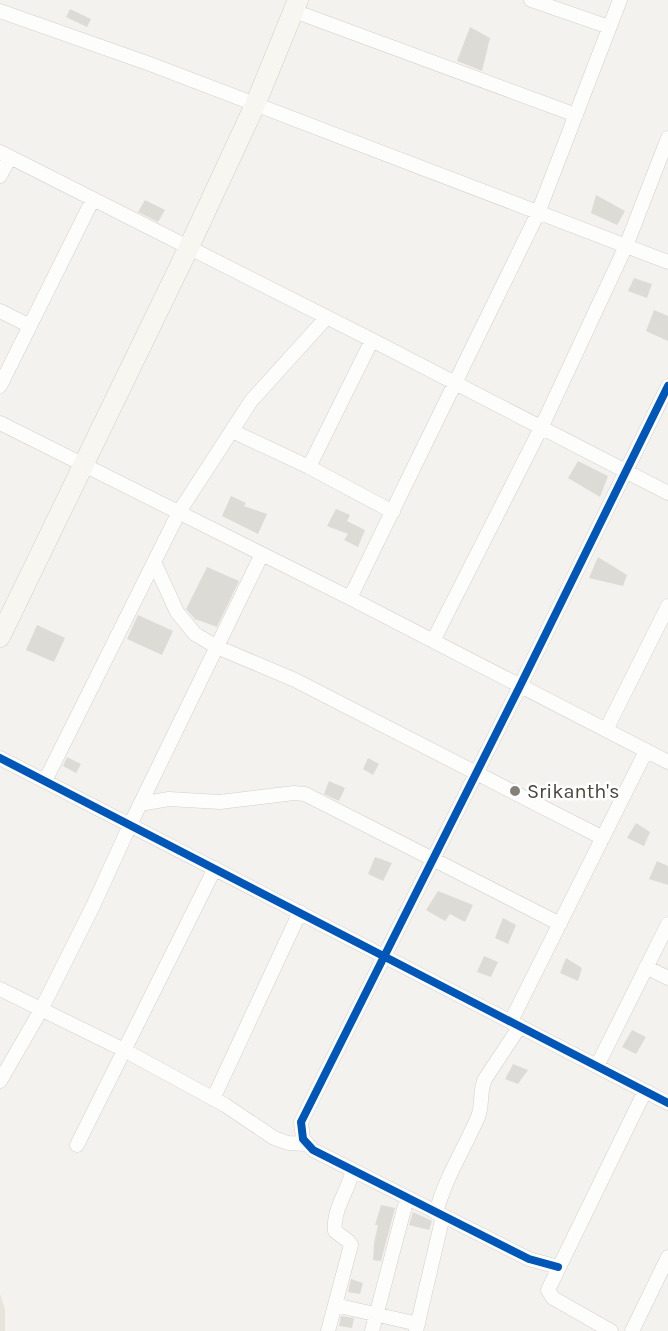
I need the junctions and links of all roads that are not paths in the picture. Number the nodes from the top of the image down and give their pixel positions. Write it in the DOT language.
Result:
graph roads {
  1 [pos="531,0"];
  2 [pos="620,0"];
  3 [pos="296,6"];
  4 [pos="0,11"];
  5 [pos="609,27"];
  6 [pos="255,105"];
  7 [pos="576,115"];
  8 [pos="668,138"];
  9 [pos="5,155"];
  10 [pos="0,176"];
  11 [pos="93,199"];
  12 [pos="538,213"];
  13 [pos="626,246"];
  14 [pos="189,247"];
  15 [pos="668,262"];
  16 [pos="0,311"];
  17 [pos="327,317"];
  18 [pos="30,326"];
  19 [pos="372,340"];
  20 [pos="456,383"];
  21 [pos="0,386"];
  22 [pos="668,386"];
  23 [pos="0,423"];
  24 [pos="541,428"];
  25 [pos="232,431"];
  26 [pos="83,464"];
  27 [pos="309,467"];
  28 [pos="626,472"];
  29 [pos="668,493"];
  30 [pos="179,512"];
  31 [pos="393,512"];
  32 [pos="262,554"];
  33 [pos="154,562"];
  34 [pos="350,598"];
  35 [pos="668,606"];
  36 [pos="0,637"];
  37 [pos="433,641"];
  38 [pos="217,647"];
  39 [pos="520,686"];
  40 [pos="606,730"];
  41 [pos="646,751"];
  42 [pos="0,758"];
  43 [pos="668,762"];
  44 [pos="476,773"];
  45 [pos="45,781"];
  46 [pos="140,804"];
  47 [pos="130,825"];
  48 [pos="603,838"];
  49 [pos="434,858"];
  50 [pos="215,868"];
  51 [pos="300,912"];
  52 [pos="560,924"];
  53 [pos="668,924"];
  54 [pos="384,955"];
  55 [pos="646,967"];
  56 [pos="668,978"];
  57 [pos="0,990"];
  58 [pos="41,1010"];
  59 [pos="515,1024"];
  60 [pos="124,1050"];
  61 [pos="597,1066"];
  62 [pos="0,1081"];
  63 [pos="645,1091"];
  64 [pos="213,1099"];
  65 [pos="668,1103"];
  66 [pos="306,1144"];
  67 [pos="76,1145"];
  68 [pos="353,1170"];
  69 [pos="407,1198"];
  70 [pos="440,1214"];
  71 [pos="668,1257"];
  72 [pos="558,1267"];
  73 [pos="335,1305"];
  74 [pos="376,1315"];
  75 [pos="417,1328"];
  76 [pos="328,1331"];
  77 [pos="372,1331"];
  78 [pos="610,1331"];
  79 [pos="632,1331"];
  1 -- 5 [label="street"];
  2 -- 5 [label="street"];
  3 -- 6 [label="main road"];
  3 -- 7 [label="street"];
  4 -- 6 [label="street"];
  5 -- 7 [label="street"];
  6 -- 12 [label="street"];
  6 -- 14 [label="main road"];
  7 -- 12 [label="street"];
  8 -- 13 [label="street"];
  9 -- 10 [label="street"];
  9 -- 11 [label="street"];
  11 -- 14 [label="street"];
  11 -- 18 [label="street"];
  12 -- 13 [label="street"];
  12 -- 20 [label="street"];
  13 -- 15 [label="street"];
  13 -- 24 [label="street"];
  14 -- 17 [label="street"];
  14 -- 26 [label="main road"];
  16 -- 18 [label="street"];
  17 -- 19 [label="street"];
  17 -- 25 [label="street"];
  18 -- 21 [label="street"];
  19 -- 20 [label="street"];
  19 -- 27 [label="street"];
  20 -- 24 [label="street"];
  20 -- 31 [label="street"];
  22 -- 28 [label="street"];
  23 -- 26 [label="street"];
  24 -- 28 [label="street"];
  24 -- 37 [label="street"];
  25 -- 27 [label="street"];
  25 -- 30 [label="street"];
  26 -- 30 [label="street"];
  26 -- 36 [label="main road"];
  27 -- 31 [label="street"];
  28 -- 29 [label="street"];
  28 -- 39 [label="street"];
  30 -- 32 [label="street"];
  30 -- 33 [label="street"];
  31 -- 34 [label="street"];
  32 -- 34 [label="street"];
  32 -- 38 [label="street"];
  33 -- 38 [label="street"];
  33 -- 45 [label="street"];
  34 -- 37 [label="street"];
  35 -- 40 [label="street"];
  37 -- 39 [label="street"];
  38 -- 44 [label="street"];
  38 -- 46 [label="street"];
  39 -- 40 [label="street"];
  39 -- 44 [label="street"];
  40 -- 41 [label="street"];
  41 -- 43 [label="street"];
  41 -- 48 [label="street"];
  42 -- 45 [label="street"];
  44 -- 48 [label="street"];
  44 -- 49 [label="street"];
  45 -- 47 [label="street"];
  46 -- 47 [label="street"];
  46 -- 49 [label="street"];
  47 -- 50 [label="street"];
  47 -- 58 [label="street"];
  48 -- 52 [label="street"];
  49 -- 52 [label="street"];
  49 -- 54 [label="street"];
  50 -- 51 [label="street"];
  50 -- 60 [label="street"];
  51 -- 54 [label="street"];
  51 -- 64 [label="street"];
  52 -- 59 [label="street"];
  53 -- 55 [label="street"];
  54 -- 59 [label="street"];
  54 -- 66 [label="street"];
  55 -- 56 [label="street"];
  55 -- 61 [label="street"];
  57 -- 58 [label="street"];
  58 -- 60 [label="street"];
  58 -- 62 [label="street"];
  59 -- 61 [label="street"];
  59 -- 70 [label="street"];
  60 -- 64 [label="street"];
  60 -- 67 [label="street"];
  61 -- 63 [label="street"];
  63 -- 65 [label="street"];
  63 -- 72 [label="street"];
  64 -- 66 [label="street"];
  66 -- 68 [label="street"];
  68 -- 69 [label="street"];
  68 -- 73 [label="street"];
  69 -- 70 [label="street"];
  69 -- 74 [label="street"];
  70 -- 72 [label="street"];
  70 -- 75 [label="street"];
  71 -- 79 [label="street"];
  72 -- 78 [label="street"];
  73 -- 74 [label="street"];
  73 -- 76 [label="street"];
  74 -- 75 [label="street"];
  74 -- 77 [label="street"];
}
